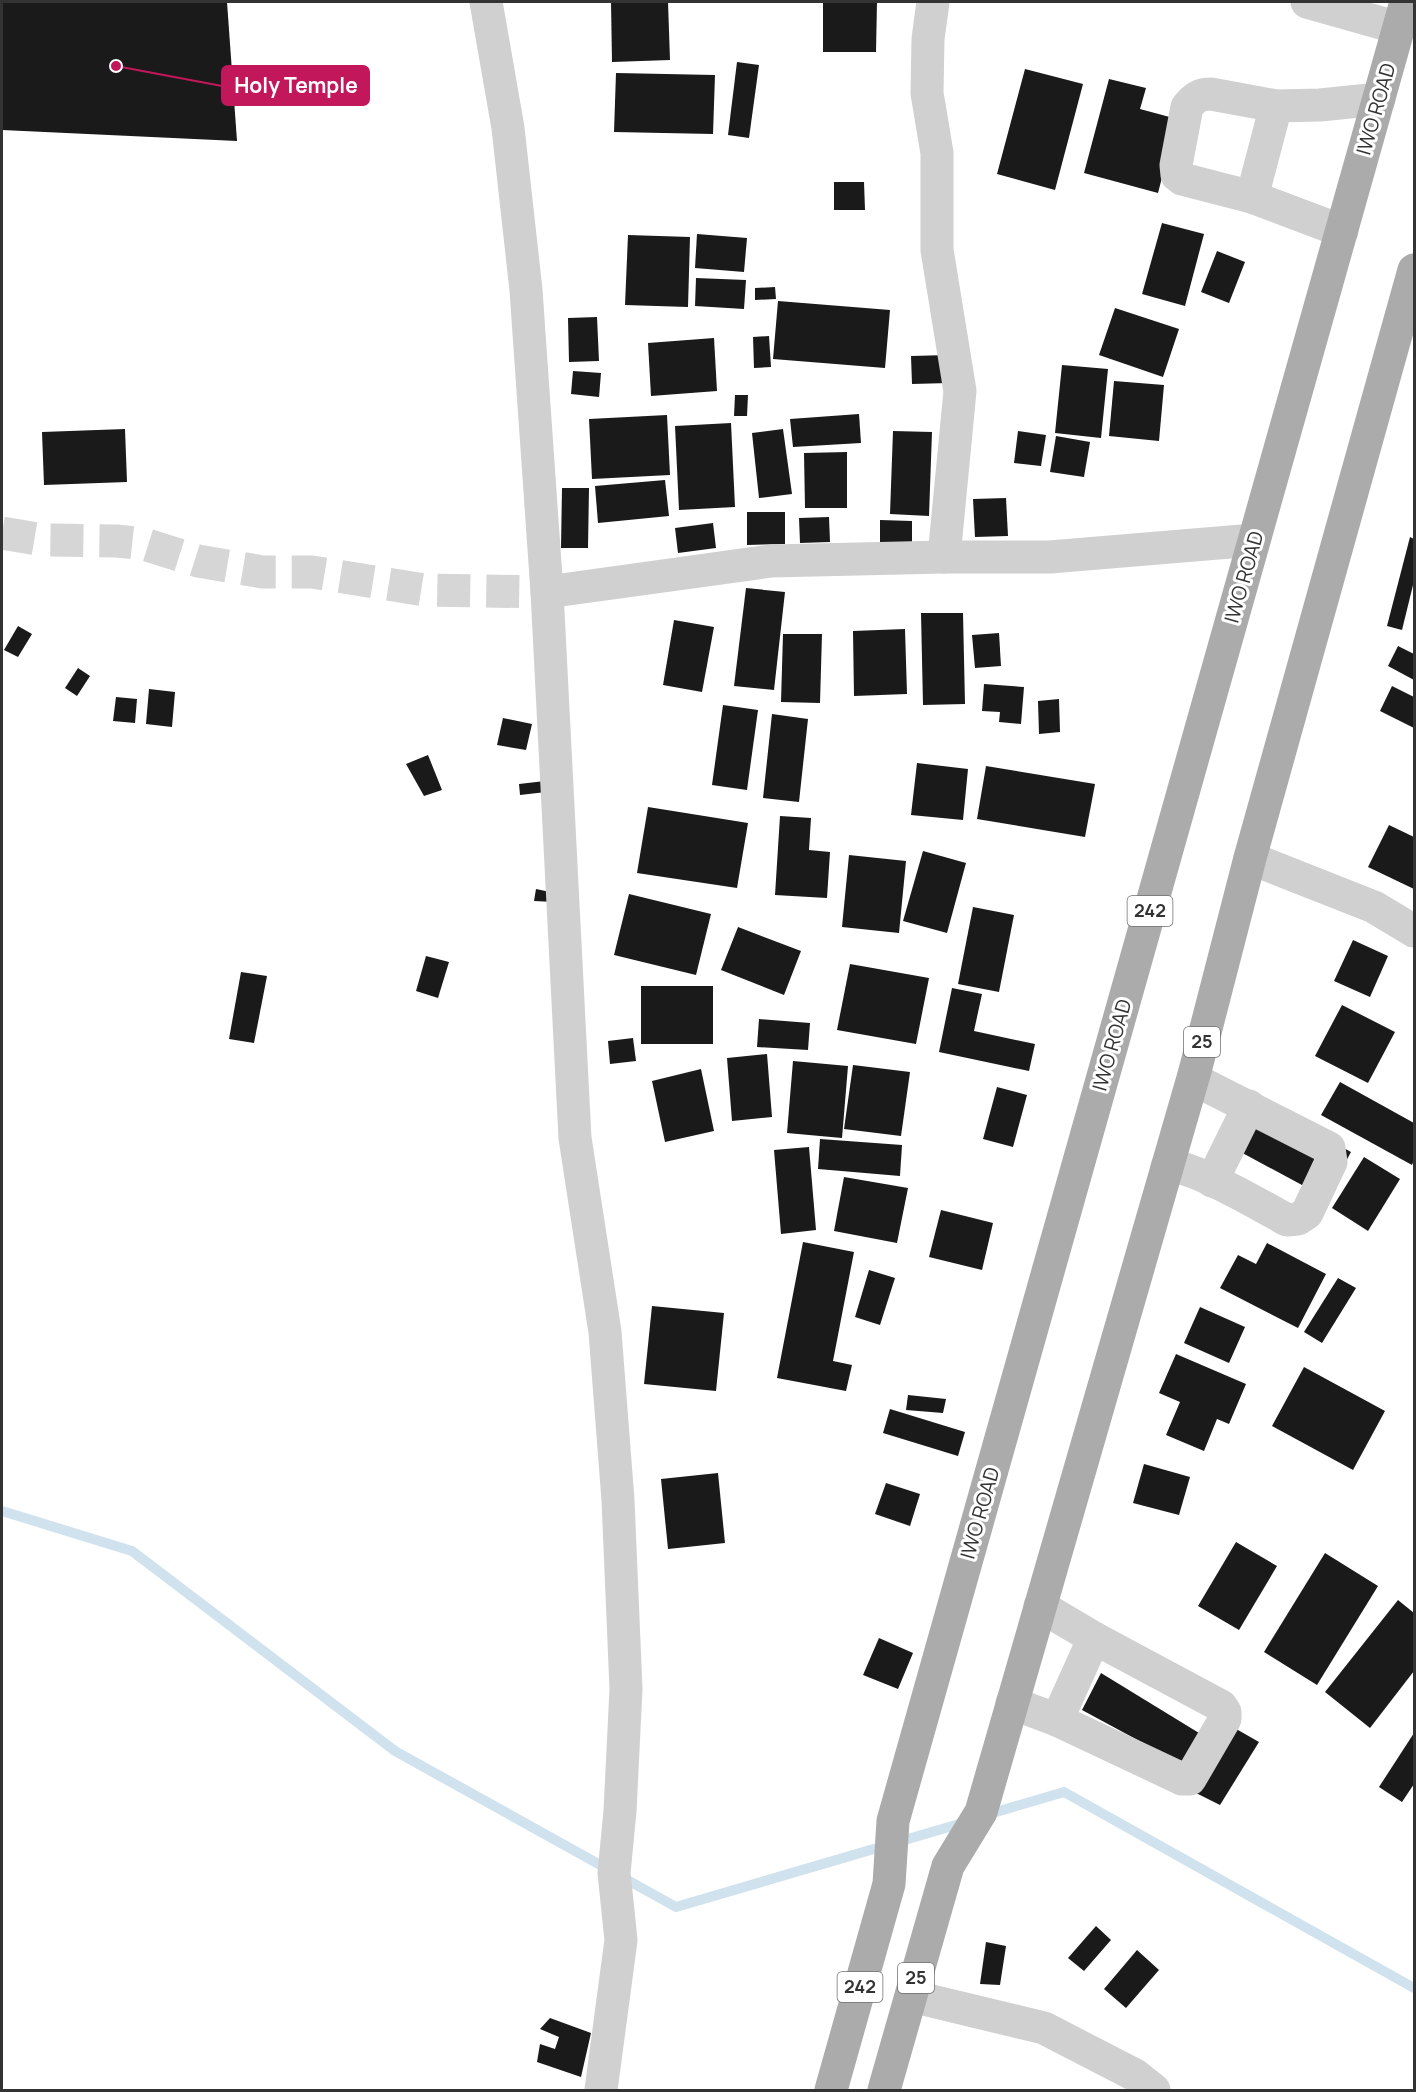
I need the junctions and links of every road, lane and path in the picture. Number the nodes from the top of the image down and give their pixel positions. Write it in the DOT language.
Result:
graph roads {
  1 [pos="486,2"];
  2 [pos="933,2"];
  3 [pos="1307,2"];
  4 [pos="1403,15"];
  5 [pos="1379,99"];
  6 [pos="1276,106"];
  7 [pos="1252,197"];
  8 [pos="1342,231"];
  9 [pos="1414,270"];
  10 [pos="1254,540"];
  11 [pos="944,557"];
  12 [pos="547,592"];
  13 [pos="1250,858"];
  14 [pos="1414,931"];
  15 [pos="1195,1071"];
  16 [pos="1249,1106"];
  17 [pos="1167,1167"];
  18 [pos="1212,1180"];
  19 [pos="1040,1606"];
  20 [pos="1094,1638"];
  21 [pos="1012,1703"];
  22 [pos="1057,1720"];
  23 [pos="911,1996"];
  24 [pos="601,2091"];
  25 [pos="831,2091"];
  26 [pos="884,2091"];
  27 [pos="1154,2091"];
  1 -- 12 [label="street"];
  2 -- 11 [label="street"];
  3 -- 4 [label="street"];
  4 -- 5 [label="main road, IWO ROAD / 242"];
  5 -- 6 [label="street"];
  5 -- 8 [label="main road, IWO ROAD / 242"];
  6 -- 7 [label="street"];
  6 -- 7 [label="street"];
  7 -- 8 [label="street"];
  8 -- 10 [label="main road, IWO ROAD / 242"];
  9 -- 13 [label="main road, 25"];
  10 -- 11 [label="street"];
  10 -- 25 [label="main road, IWO ROAD / 242"];
  11 -- 12 [label="street"];
  12 -- 24 [label="street"];
  13 -- 14 [label="street"];
  13 -- 15 [label="main road, 25"];
  15 -- 16 [label="street"];
  15 -- 17 [label="main road, 25"];
  16 -- 18 [label="street"];
  16 -- 18 [label="street"];
  17 -- 18 [label="street"];
  17 -- 19 [label="main road, 25"];
  19 -- 20 [label="street"];
  19 -- 21 [label="main road, 25"];
  20 -- 22 [label="street"];
  20 -- 22 [label="street"];
  21 -- 22 [label="street"];
  21 -- 23 [label="main road, 25"];
  23 -- 26 [label="main road, 25"];
  23 -- 27 [label="street"];
}
